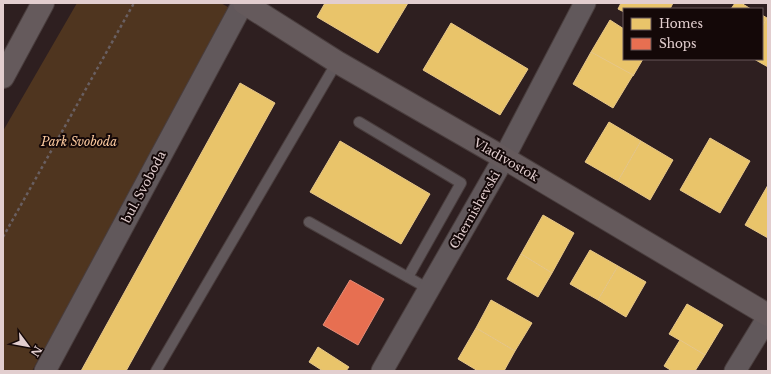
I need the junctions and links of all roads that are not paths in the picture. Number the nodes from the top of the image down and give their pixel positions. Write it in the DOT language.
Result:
graph roads {
  1 [pos="43,3"];
  2 [pos="244,3"];
  3 [pos="585,3"];
  4 [pos="337,62"];
  5 [pos="3,77"];
  6 [pos="359,122"];
  7 [pos="504,158"];
  8 [pos="309,222"];
  9 [pos="408,277"];
  10 [pos="429,289"];
  11 [pos="768,316"];
  12 [pos="45,371"];
  13 [pos="156,371"];
  14 [pos="382,371"];
  15 [pos="735,371"];
  1 -- 5 [label="street"];
  2 -- 4 [label="street, Vladivostok"];
  2 -- 12 [label="street, bul. Svoboda"];
  3 -- 7 [label="street, Chernishevski"];
  4 -- 7 [label="street, Vladivostok"];
  4 -- 13 [label="lane"];
  6 -- 9 [label="lane"];
  7 -- 10 [label="street, Chernishevski"];
  7 -- 11 [label="street, Vladivostok"];
  8 -- 9 [label="lane"];
  9 -- 10 [label="lane"];
  10 -- 14 [label="street, Chernishevski"];
  11 -- 15 [label="street"];
}
